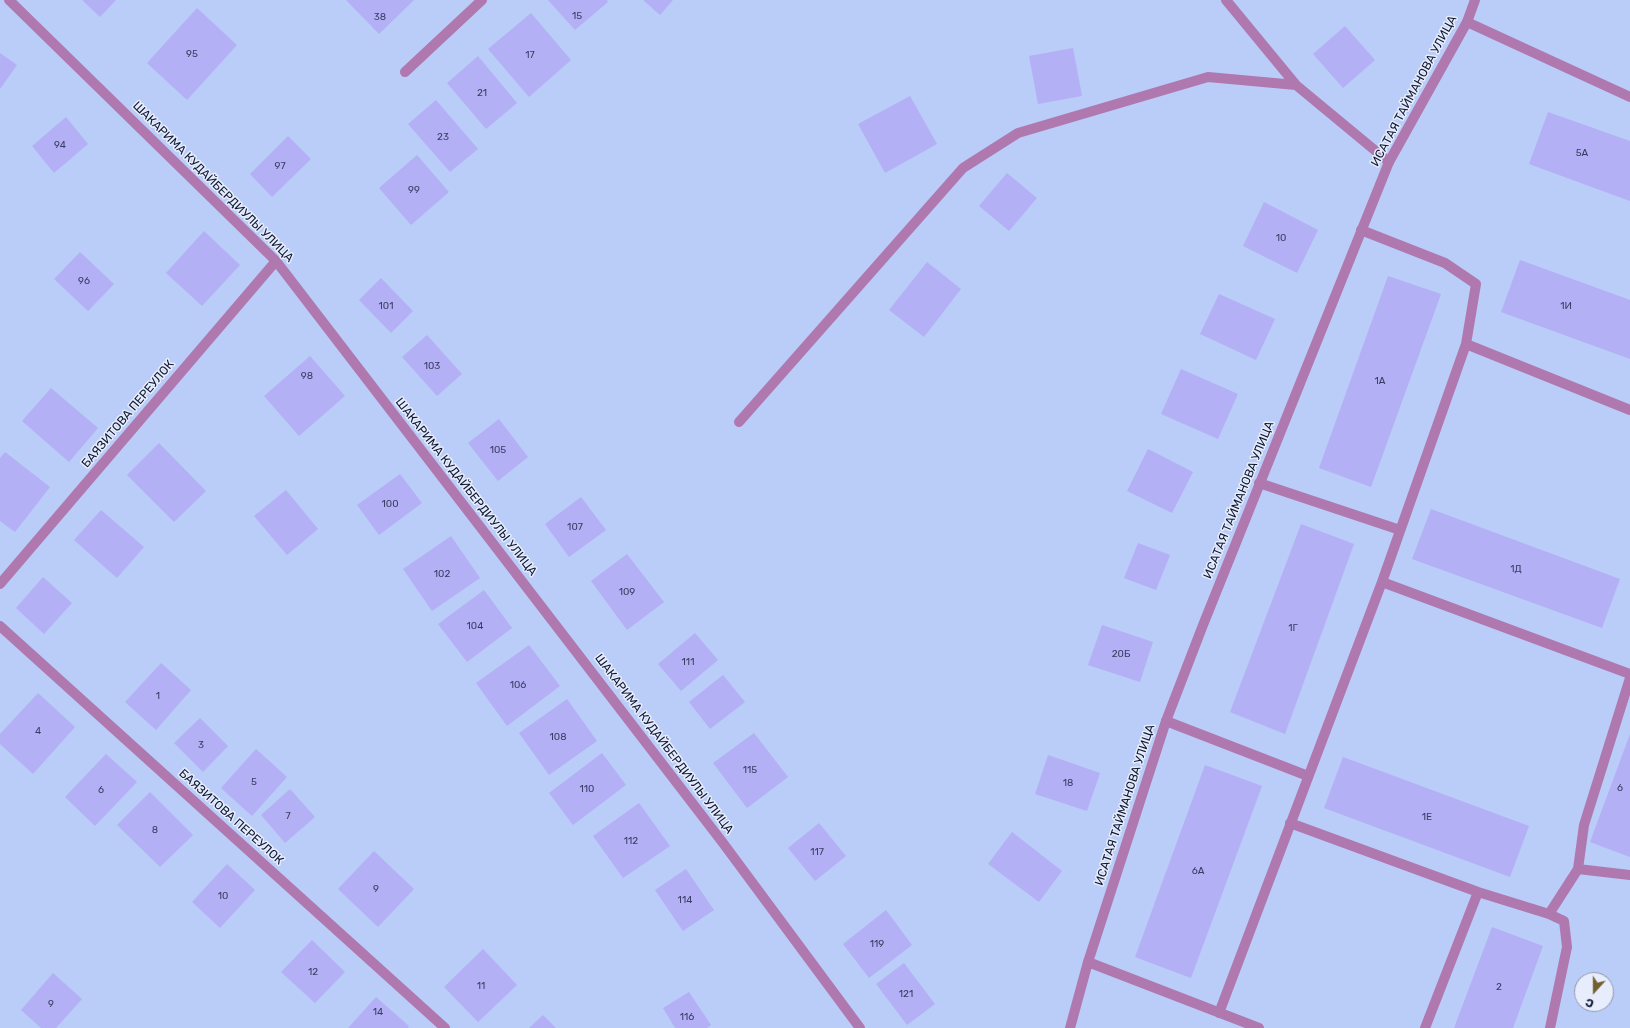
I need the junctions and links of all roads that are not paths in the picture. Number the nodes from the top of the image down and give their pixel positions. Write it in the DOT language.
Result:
graph roads {
  1 [pos="9,0"];
  2 [pos="482,0"];
  3 [pos="1226,0"];
  4 [pos="1474,0"];
  5 [pos="1467,22"];
  6 [pos="405,72"];
  7 [pos="1296,85"];
  8 [pos="1630,97"];
  9 [pos="1389,162"];
  10 [pos="1361,230"];
  11 [pos="276,261"];
  12 [pos="1466,344"];
  13 [pos="1630,410"];
  14 [pos="740,422"];
  15 [pos="1260,483"];
  16 [pos="1400,530"];
  17 [pos="1382,582"];
  18 [pos="0,584"];
  19 [pos="0,626"];
  20 [pos="1630,674"];
  21 [pos="1630,678"];
  22 [pos="1166,721"];
  23 [pos="1308,776"];
  24 [pos="1290,823"];
  25 [pos="1578,870"];
  26 [pos="1630,875"];
  27 [pos="1478,892"];
  28 [pos="1549,914"];
  29 [pos="1088,962"];
  30 [pos="1219,1012"];
  31 [pos="445,1028"];
  32 [pos="860,1028"];
  33 [pos="1070,1028"];
  34 [pos="1259,1028"];
  35 [pos="1425,1028"];
  36 [pos="1550,1028"];
  1 -- 11 [label="street, ШАКАРИМА КУДАЙБЕРДИУЛЫ УЛИЦА"];
  2 -- 6 [label="street"];
  3 -- 7 [label="street"];
  4 -- 5 [label="street, ИСАТАЯ ТАЙМАНОВА УЛИЦА"];
  5 -- 8 [label="street"];
  5 -- 9 [label="street, ИСАТАЯ ТАЙМАНОВА УЛИЦА"];
  7 -- 9 [label="street"];
  7 -- 14 [label="street"];
  9 -- 10 [label="street, ИСАТАЯ ТАЙМАНОВА УЛИЦА"];
  10 -- 12 [label="street"];
  10 -- 15 [label="street, ИСАТАЯ ТАЙМАНОВА УЛИЦА"];
  11 -- 18 [label="street, БАЯЗИТОВА ПЕРЕУЛОК"];
  11 -- 32 [label="street, ШАКАРИМА КУДАЙБЕРДИУЛЫ УЛИЦА"];
  12 -- 13 [label="street"];
  12 -- 16 [label="street"];
  15 -- 16 [label="street"];
  15 -- 22 [label="street, ИСАТАЯ ТАЙМАНОВА УЛИЦА"];
  16 -- 17 [label="street"];
  17 -- 20 [label="street"];
  17 -- 23 [label="street"];
  19 -- 31 [label="street, БАЯЗИТОВА ПЕРЕУЛОК"];
  21 -- 25 [label="street"];
  22 -- 23 [label="street"];
  22 -- 29 [label="street, ИСАТАЯ ТАЙМАНОВА УЛИЦА"];
  23 -- 24 [label="street"];
  24 -- 27 [label="street"];
  24 -- 30 [label="street"];
  25 -- 26 [label="street"];
  25 -- 28 [label="street"];
  27 -- 28 [label="street"];
  27 -- 35 [label="street"];
  28 -- 36 [label="street"];
  29 -- 30 [label="street"];
  29 -- 33 [label="street, ИСАТАЯ ТАЙМАНОВА УЛИЦА"];
  30 -- 34 [label="street"];
}
